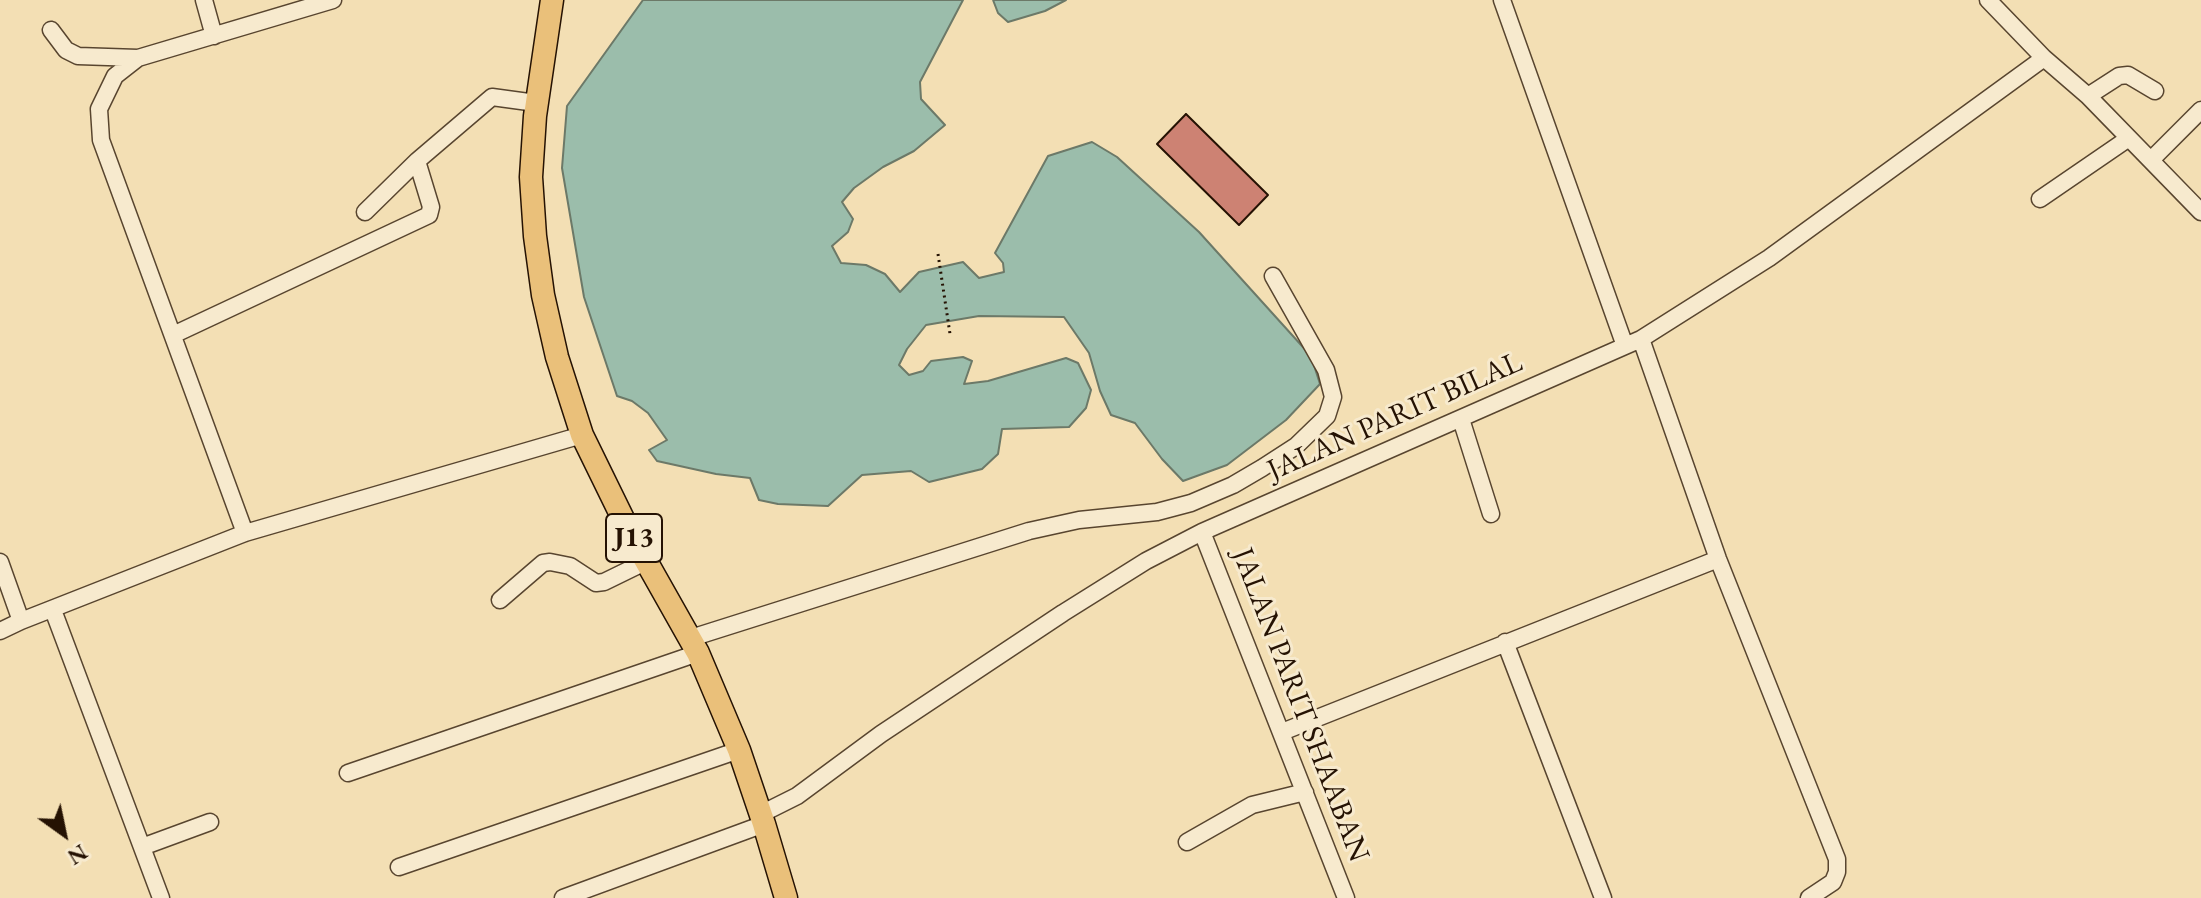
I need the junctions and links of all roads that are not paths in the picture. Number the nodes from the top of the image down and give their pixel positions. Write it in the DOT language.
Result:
graph roads {
  1 [pos="204,0"];
  2 [pos="333,0"];
  3 [pos="552,0"];
  4 [pos="1502,0"];
  5 [pos="1988,0"];
  6 [pos="297,5"];
  7 [pos="51,30"];
  8 [pos="214,36"];
  9 [pos="138,58"];
  10 [pos="2044,58"];
  11 [pos="2155,91"];
  12 [pos="2094,92"];
  13 [pos="536,103"];
  14 [pos="2201,110"];
  15 [pos="2129,138"];
  16 [pos="2157,154"];
  17 [pos="417,161"];
  18 [pos="2040,199"];
  19 [pos="365,212"];
  20 [pos="2201,212"];
  21 [pos="1273,276"];
  22 [pos="173,335"];
  23 [pos="1641,339"];
  24 [pos="1625,346"];
  25 [pos="1461,419"];
  26 [pos="582,435"];
  27 [pos="1491,514"];
  28 [pos="1202,532"];
  29 [pos="245,533"];
  30 [pos="1718,559"];
  31 [pos="647,561"];
  32 [pos="0,562"];
  33 [pos="500,600"];
  34 [pos="53,610"];
  35 [pos="21,621"];
  36 [pos="0,631"];
  37 [pos="1505,642"];
  38 [pos="694,645"];
  39 [pos="1282,732"];
  40 [pos="739,750"];
  41 [pos="348,773"];
  42 [pos="1297,794"];
  43 [pos="762,819"];
  44 [pos="210,822"];
  45 [pos="1187,842"];
  46 [pos="142,847"];
  47 [pos="399,867"];
  48 [pos="161,898"];
  49 [pos="563,898"];
  50 [pos="786,898"];
  51 [pos="1346,898"];
  52 [pos="1603,898"];
  53 [pos="1809,898"];
  1 -- 8 [label="street"];
  2 -- 6 [label="street"];
  3 -- 13 [label="main road, J13"];
  4 -- 24 [label="street"];
  5 -- 10 [label="street"];
  6 -- 8 [label="street"];
  7 -- 9 [label="street"];
  8 -- 9 [label="street"];
  9 -- 22 [label="street"];
  10 -- 12 [label="street"];
  10 -- 23 [label="street, JALAN PARIT BILAL"];
  11 -- 12 [label="street"];
  12 -- 15 [label="street"];
  13 -- 17 [label="street"];
  13 -- 26 [label="main road, J13"];
  14 -- 16 [label="street"];
  15 -- 16 [label="street"];
  15 -- 18 [label="street"];
  16 -- 20 [label="street"];
  17 -- 19 [label="street"];
  17 -- 22 [label="street"];
  21 -- 38 [label="street"];
  22 -- 29 [label="street"];
  23 -- 24 [label="street, JALAN PARIT BILAL"];
  23 -- 30 [label="street"];
  24 -- 25 [label="street, JALAN PARIT BILAL"];
  25 -- 27 [label="street"];
  25 -- 28 [label="street, JALAN PARIT BILAL"];
  26 -- 29 [label="street"];
  26 -- 31 [label="main road, J13"];
  28 -- 39 [label="street, JALAN PARIT SHAABAN"];
  28 -- 43 [label="street, JALAN PARIT BILAL"];
  29 -- 34 [label="street"];
  30 -- 37 [label="street"];
  30 -- 53 [label="street"];
  31 -- 33 [label="street"];
  31 -- 38 [label="main road, J13"];
  32 -- 35 [label="street"];
  34 -- 35 [label="street"];
  34 -- 46 [label="street"];
  35 -- 36 [label="street"];
  37 -- 39 [label="street"];
  37 -- 52 [label="street"];
  38 -- 40 [label="main road, J13"];
  38 -- 41 [label="street"];
  39 -- 42 [label="street, JALAN PARIT SHAABAN"];
  40 -- 43 [label="main road, J13"];
  40 -- 47 [label="street"];
  42 -- 45 [label="street"];
  42 -- 51 [label="street, JALAN PARIT SHAABAN"];
  43 -- 49 [label="street, JALAN PARIT BILAL"];
  43 -- 50 [label="main road, J13"];
  44 -- 46 [label="street"];
  46 -- 48 [label="street"];
}
